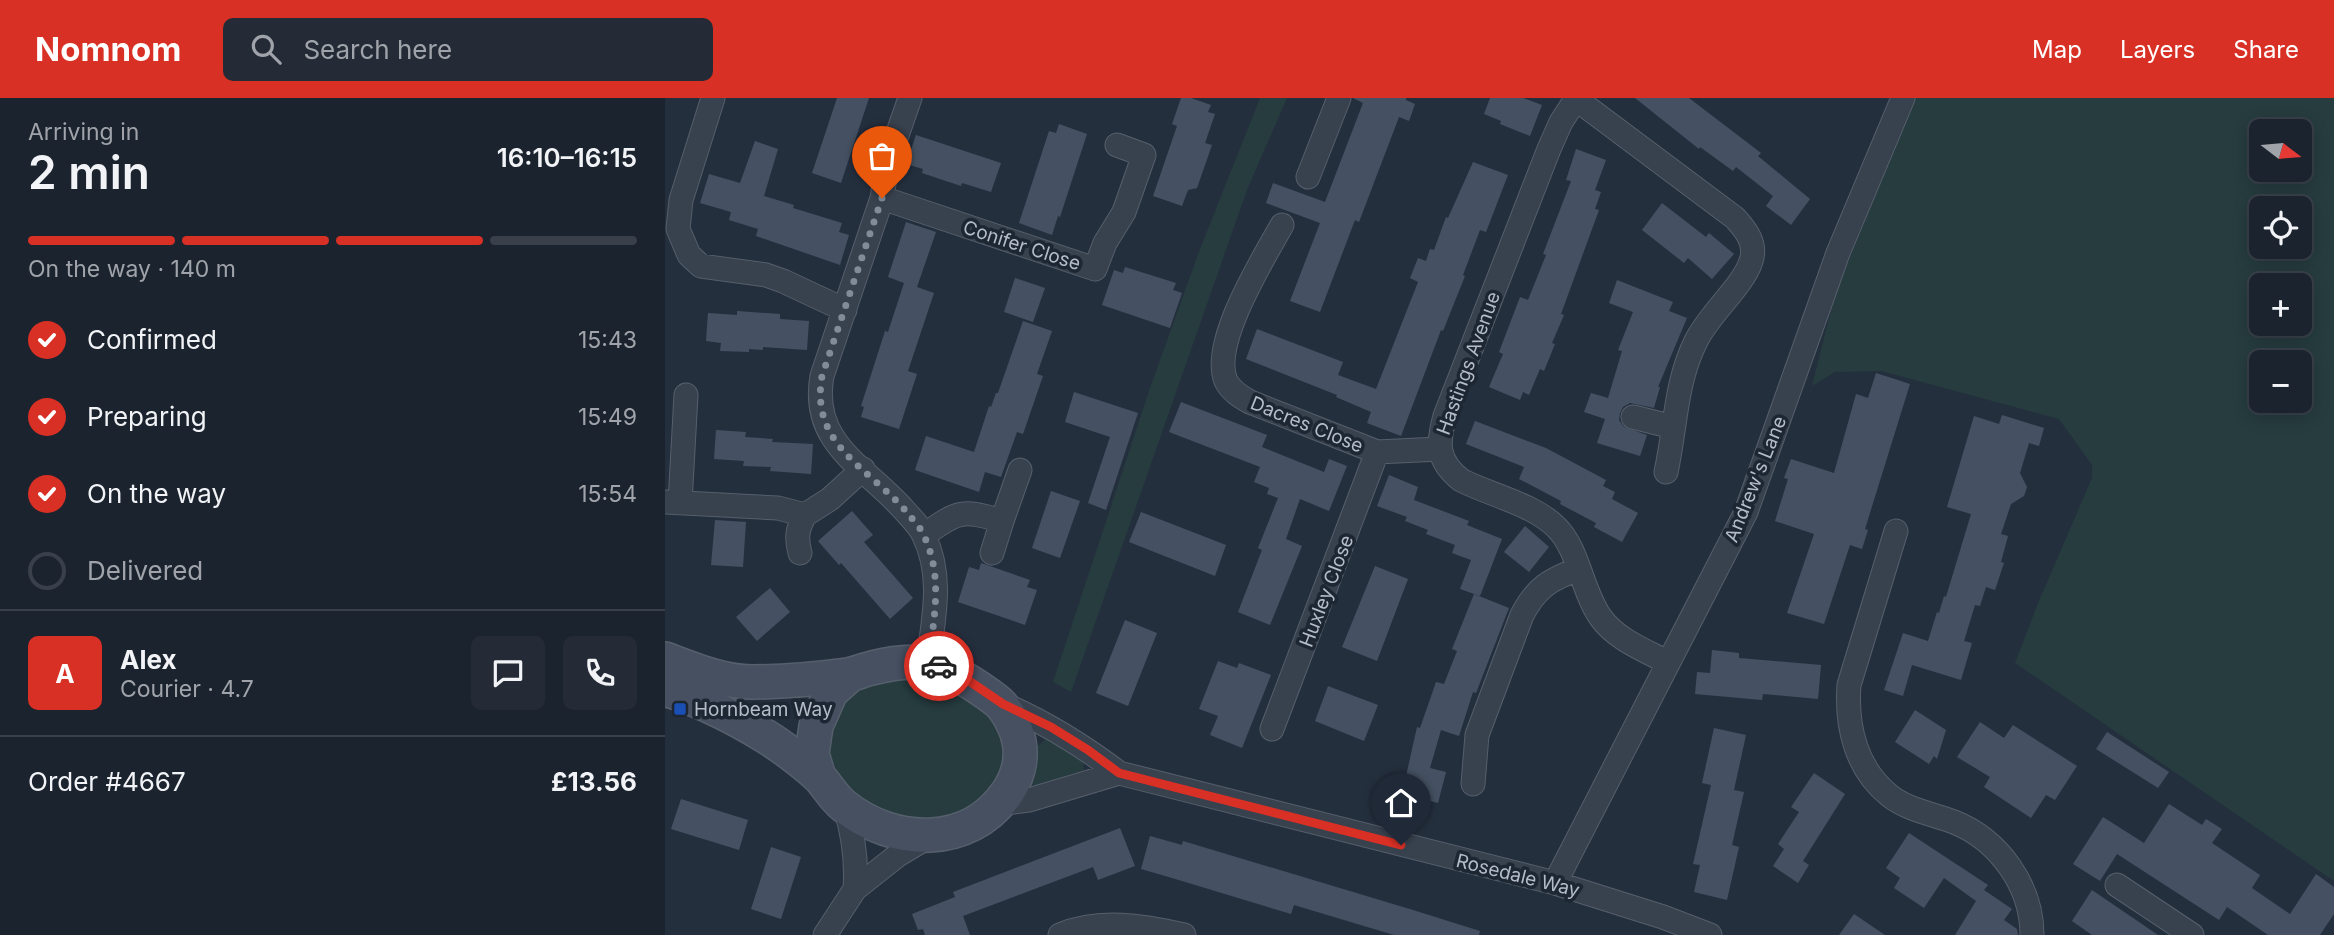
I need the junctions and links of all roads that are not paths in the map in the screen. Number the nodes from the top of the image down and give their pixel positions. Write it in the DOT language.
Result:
graph roads {
  1 [pos="713,98"];
  2 [pos="910,98"];
  3 [pos="1339,98"];
  4 [pos="1903,98"];
  5 [pos="1575,99"];
  6 [pos="1117,145"];
  7 [pos="1308,177"];
  8 [pos="882,198"];
  9 [pos="1282,225"];
  10 [pos="845,310"];
  11 [pos="686,394"];
  12 [pos="1633,417"];
  13 [pos="1673,427"];
  14 [pos="1439,449"];
  15 [pos="1377,452"];
  16 [pos="863,469"];
  17 [pos="1020,470"];
  18 [pos="1666,472"];
  19 [pos="673,503"];
  20 [pos="805,515"];
  21 [pos="1002,521"];
  22 [pos="1896,531"];
  23 [pos="924,535"];
  24 [pos="800,553"];
  25 [pos="992,554"];
  26 [pos="1579,569"];
  27 [pos="665,659"];
  28 [pos="1667,662"];
  29 [pos="929,663"];
  30 [pos="850,675"];
  31 [pos="665,689"];
  32 [pos="1003,704"];
  33 [pos="1272,729"];
  34 [pos="1119,773"];
  35 [pos="819,778"];
  36 [pos="1473,783"];
  37 [pos="999,804"];
  38 [pos="845,807"];
  39 [pos="928,837"];
  40 [pos="1555,883"];
  41 [pos="2117,885"];
  42 [pos="855,889"];
  43 [pos="825,935"];
  44 [pos="1060,935"];
  45 [pos="1184,935"];
  46 [pos="1710,935"];
  47 [pos="2032,935"];
  48 [pos="2192,935"];
  1 -- 10 [label="street"];
  2 -- 8 [label="street"];
  3 -- 7 [label="street"];
  4 -- 28 [label="street, Andrew's Lane"];
  5 -- 13 [label="street, Hastings Avenue"];
  5 -- 14 [label="street, Hastings Avenue"];
  6 -- 8 [label="street, Conifer Close"];
  8 -- 10 [label="street"];
  9 -- 15 [label="street, Dacres Close"];
  10 -- 16 [label="street"];
  11 -- 19 [label="street"];
  12 -- 13 [label="street"];
  13 -- 18 [label="street, Hastings Avenue"];
  14 -- 15 [label="street, Dacres Close"];
  14 -- 26 [label="street, Hastings Avenue"];
  15 -- 33 [label="street, Huxley Close"];
  16 -- 20 [label="street"];
  16 -- 23 [label="street"];
  17 -- 21 [label="street"];
  19 -- 20 [label="street"];
  20 -- 24 [label="street"];
  21 -- 23 [label="street"];
  21 -- 25 [label="street"];
  22 -- 47 [label="street"];
  23 -- 29 [label="street"];
  26 -- 28 [label="street, Hastings Avenue"];
  26 -- 36 [label="street"];
  27 -- 30 [label="street, Rosedale Way"];
  28 -- 40 [label="street, Andrew's Lane"];
  29 -- 30 [label="street, Rosedale Way"];
  29 -- 32 [label="street, Rosedale Way"];
  30 -- 35 [label="street"];
  31 -- 35 [label="street"];
  32 -- 34 [label="street, Rosedale Way"];
  32 -- 37 [label="street"];
  34 -- 37 [label="street"];
  34 -- 40 [label="street, Rosedale Way"];
  35 -- 38 [label="street"];
  37 -- 39 [label="street"];
  38 -- 39 [label="street"];
  38 -- 42 [label="street"];
  39 -- 42 [label="street"];
  40 -- 46 [label="street, Rosedale Way"];
  41 -- 48 [label="street"];
  42 -- 43 [label="street"];
  44 -- 45 [label="street"];
}
